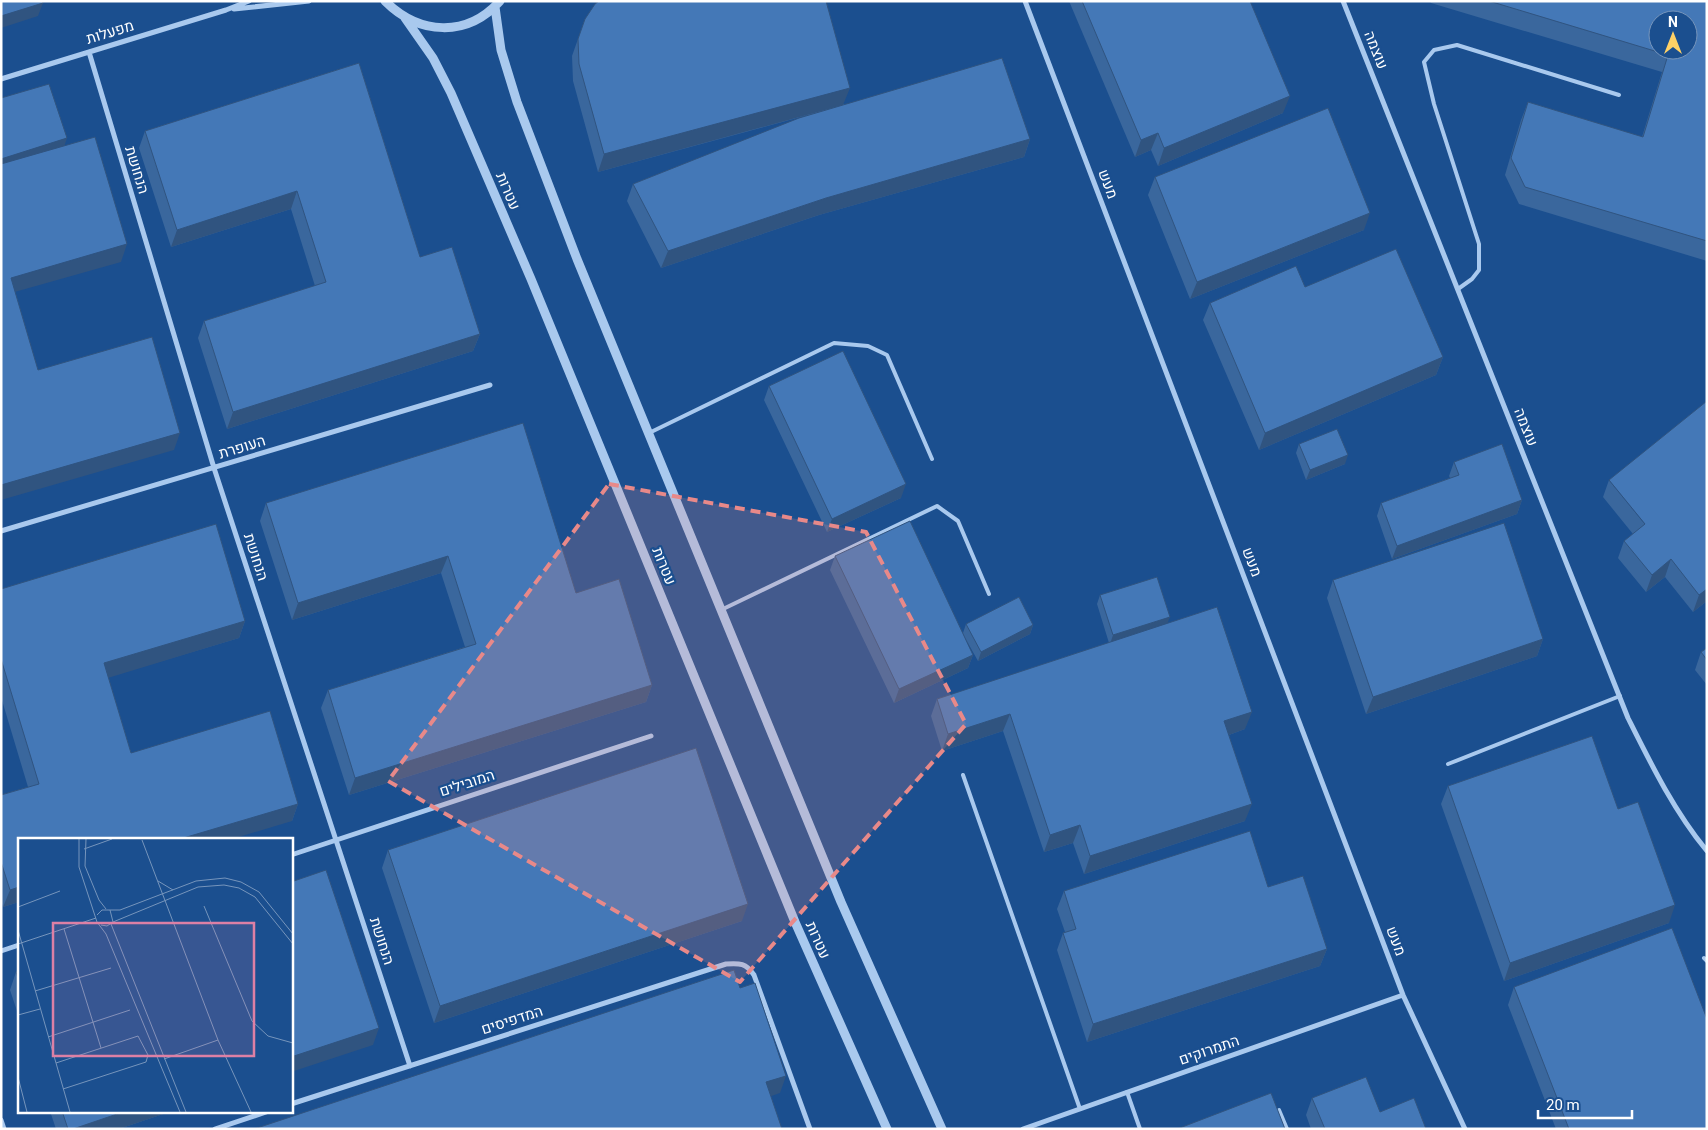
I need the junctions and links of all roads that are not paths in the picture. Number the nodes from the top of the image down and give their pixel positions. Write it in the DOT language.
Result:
graph roads {
  1 [pos="249,1"];
  2 [pos="309,1"];
  3 [pos="385,1"];
  4 [pos="1025,1"];
  5 [pos="1343,1"];
  6 [pos="498,4"];
  7 [pos="226,10"];
  8 [pos="406,18"];
  9 [pos="89,52"];
  10 [pos="1,79"];
  11 [pos="1619,95"];
  12 [pos="1458,289"];
  13 [pos="490,385"];
  14 [pos="649,433"];
  15 [pos="932,459"];
  16 [pos="214,468"];
  17 [pos="1,531"];
  18 [pos="989,594"];
  19 [pos="722,610"];
  20 [pos="1620,696"];
  21 [pos="651,736"];
  22 [pos="1448,764"];
  23 [pos="963,775"];
  24 [pos="336,840"];
  25 [pos="1707,851"];
  26 [pos="292,855"];
  27 [pos="18,945"];
  28 [pos="1,951"];
  29 [pos="1403,995"];
  30 [pos="410,1066"];
  31 [pos="1126,1092"];
  32 [pos="292,1104"];
  33 [pos="1080,1108"];
  34 [pos="1279,1110"];
  35 [pos="266,1112"];
  36 [pos="1,1120"];
  37 [pos="4,1129"];
  38 [pos="215,1129"];
  39 [pos="810,1129"];
  40 [pos="887,1129"];
  41 [pos="942,1129"];
  42 [pos="1023,1129"];
  43 [pos="1140,1129"];
  44 [pos="1287,1129"];
  45 [pos="1465,1129"];
  1 -- 7 [label="street, מפעלות"];
  2 -- 7 [label="street, מפעלות"];
  3 -- 8 [label="street"];
  4 -- 29 [label="street, מעש"];
  5 -- 12 [label="street, עוצמה"];
  6 -- 8 [label="street"];
  6 -- 14 [label="street"];
  7 -- 9 [label="street, מפעלות"];
  8 -- 40 [label="street, עטרות"];
  9 -- 10 [label="street, מפעלות"];
  9 -- 16 [label="street, הנחושת"];
  11 -- 12 [label="lane"];
  12 -- 20 [label="street, עוצמה"];
  13 -- 16 [label="street, העופרת"];
  14 -- 15 [label="lane"];
  14 -- 19 [label="street"];
  16 -- 17 [label="street, העופרת"];
  16 -- 24 [label="street, הנחושת"];
  18 -- 19 [label="lane"];
  19 -- 41 [label="street"];
  20 -- 22 [label="lane"];
  20 -- 25 [label="street, עוצמה"];
  21 -- 24 [label="street, המובילים"];
  23 -- 33 [label="lane"];
  24 -- 26 [label="street, המובילים"];
  24 -- 30 [label="street, הנחושת"];
  27 -- 28 [label="street"];
  29 -- 31 [label="street, התמרוקים"];
  29 -- 45 [label="street, מעש"];
  30 -- 32 [label="street, המדפיסים"];
  30 -- 39 [label="street, המדפיסים"];
  31 -- 33 [label="street, התמרוקים"];
  31 -- 43 [label="lane"];
  33 -- 42 [label="street, התמרוקים"];
  34 -- 44 [label="lane"];
  35 -- 38 [label="street"];
  36 -- 37 [label="street"];
}
